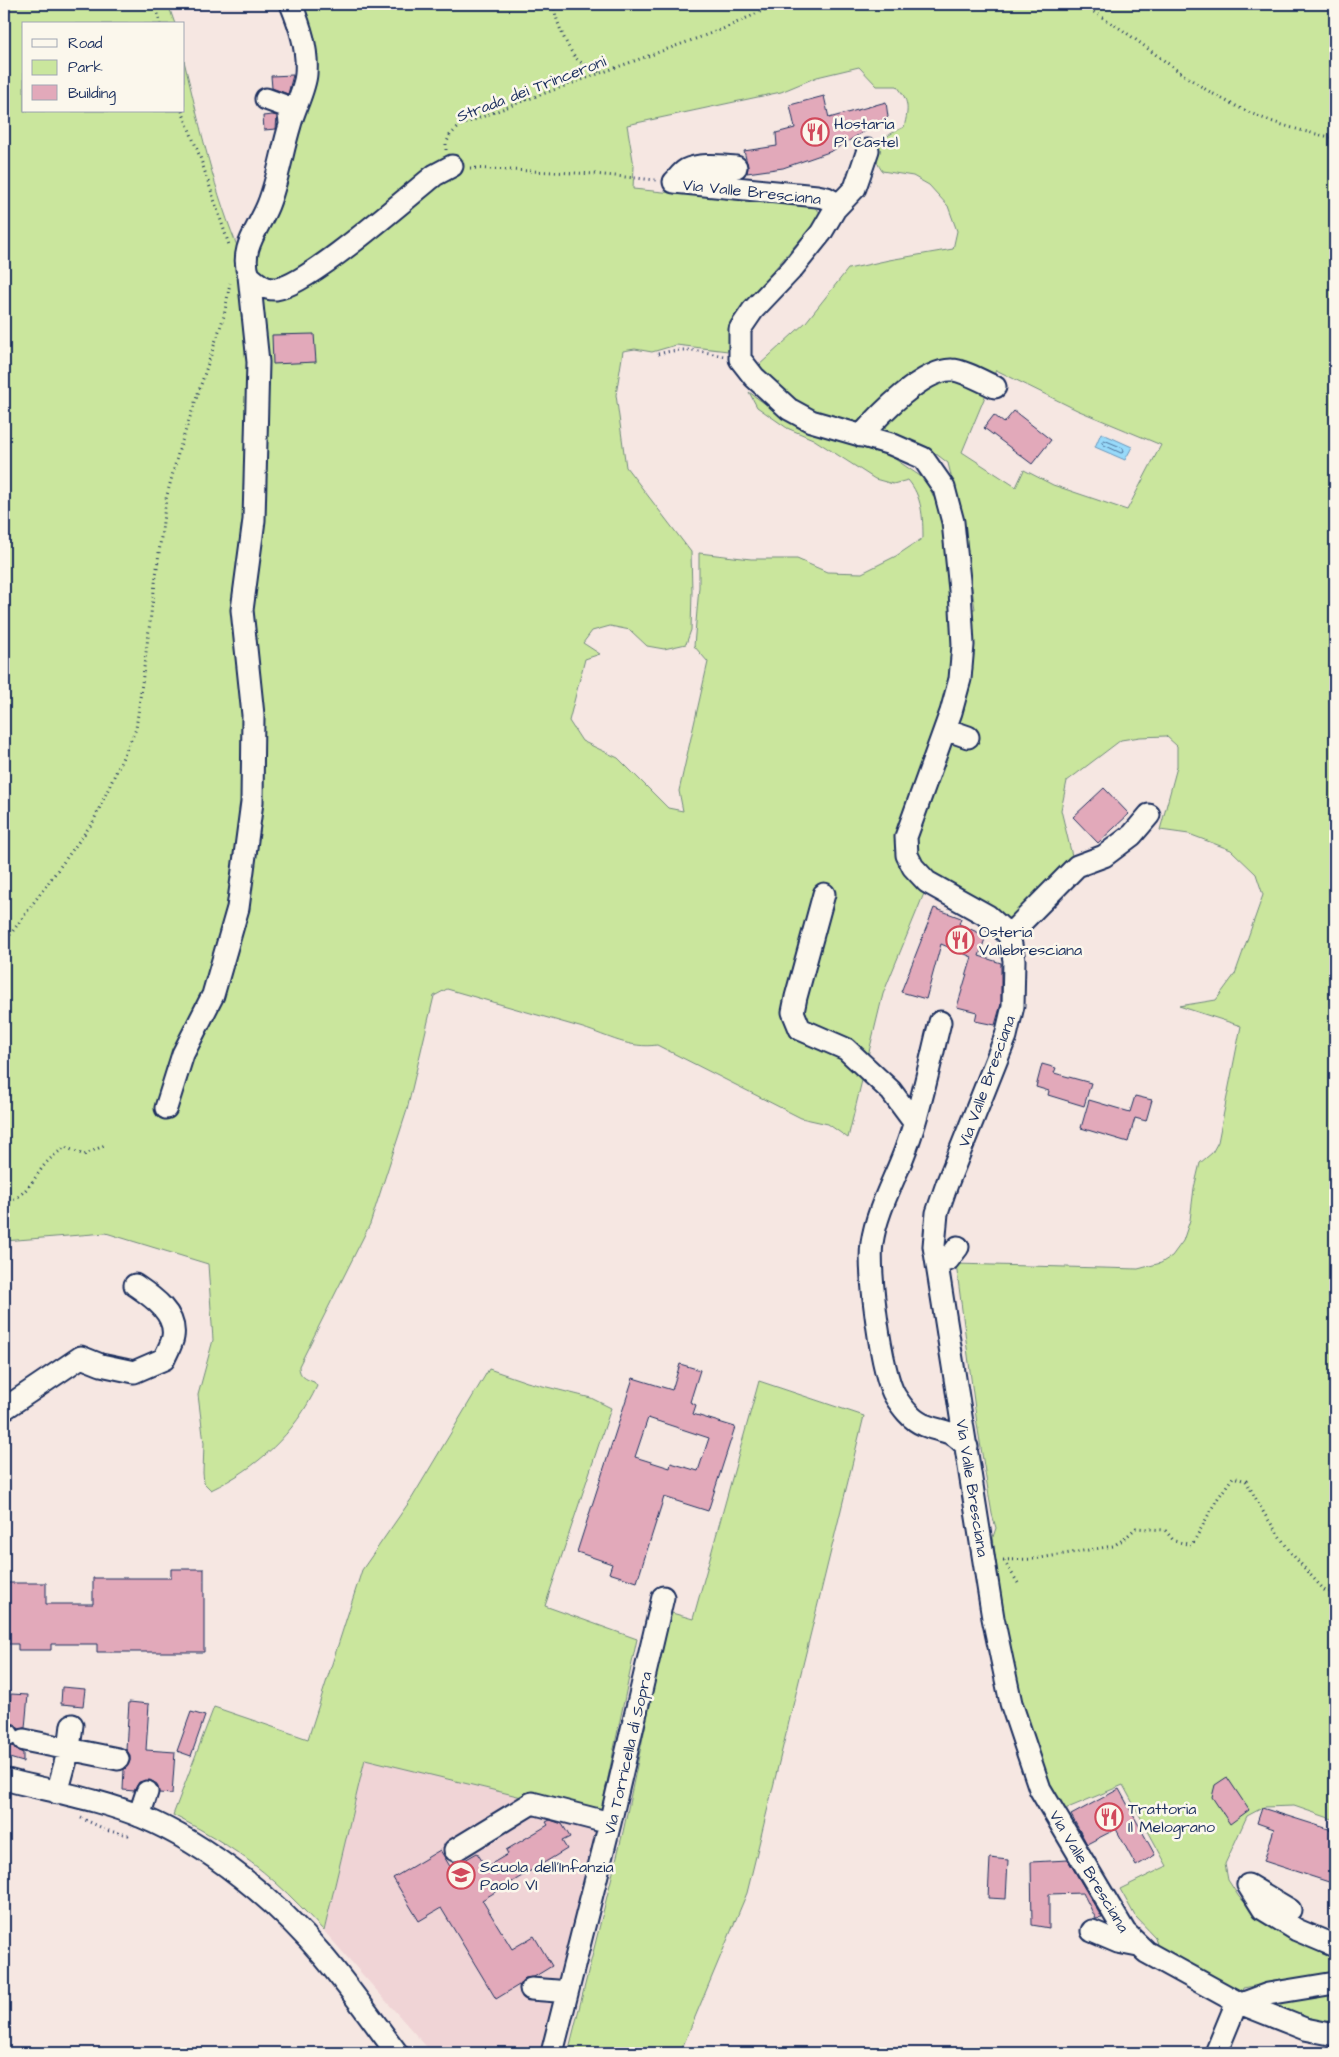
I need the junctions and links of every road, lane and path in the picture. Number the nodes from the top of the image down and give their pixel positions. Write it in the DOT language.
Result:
graph roads {
  1 [pos="156,4"];
  2 [pos="291,4"];
  3 [pos="554,4"];
  4 [pos="777,4"];
  5 [pos="1081,4"];
  6 [pos="160,22"];
  7 [pos="601,73"];
  8 [pos="266,100"];
  9 [pos="182,112"];
  10 [pos="290,123"];
  11 [pos="1335,138"];
  12 [pos="868,150"];
  13 [pos="452,166"];
  14 [pos="736,167"];
  15 [pos="674,182"];
  16 [pos="835,209"];
  17 [pos="231,252"];
  18 [pos="240,276"];
  19 [pos="658,354"];
  20 [pos="740,359"];
  21 [pos="994,387"];
  22 [pos="861,436"];
  23 [pos="945,728"];
  24 [pos="968,737"];
  25 [pos="1149,815"];
  26 [pos="824,894"];
  27 [pos="1009,935"];
  28 [pos="4,943"];
  29 [pos="940,1022"];
  30 [pos="166,1108"];
  31 [pos="914,1122"];
  32 [pos="105,1145"];
  33 [pos="4,1201"];
  34 [pos="135,1285"];
  35 [pos="4,1409"];
  36 [pos="967,1447"];
  37 [pos="1003,1560"];
  38 [pos="1335,1592"];
  39 [pos="663,1597"];
  40 [pos="72,1725"];
  41 [pos="12,1736"];
  42 [pos="69,1749"];
  43 [pos="118,1759"];
  44 [pos="4,1779"];
  45 [pos="147,1792"];
  46 [pos="58,1793"];
  47 [pos="139,1816"];
  48 [pos="610,1823"];
  49 [pos="454,1850"];
  50 [pos="1101,1868"];
  51 [pos="1290,1910"];
  52 [pos="1092,1931"];
  53 [pos="1335,1946"];
  54 [pos="1146,1951"];
  55 [pos="1335,1983"];
  56 [pos="531,1989"];
  57 [pos="567,1993"];
  58 [pos="1239,2003"];
  59 [pos="1335,2035"];
  60 [pos="398,2053"];
  61 [pos="552,2053"];
  62 [pos="1216,2053"];
  1 -- 6 [label="path"];
  2 -- 10 [label="street"];
  3 -- 7 [label="path"];
  4 -- 7 [label="path, Strada dei Trinceroni"];
  5 -- 11 [label="path"];
  7 -- 13 [label="path, Strada dei Trinceroni"];
  8 -- 10 [label="street"];
  9 -- 17 [label="path"];
  10 -- 18 [label="street"];
  12 -- 16 [label="street"];
  13 -- 15 [label="path"];
  13 -- 18 [label="street"];
  14 -- 15 [label="street"];
  15 -- 16 [label="street, Via Valle Bresciana"];
  16 -- 20 [label="street, Via Valle Bresciana"];
  18 -- 28 [label="path"];
  18 -- 30 [label="street"];
  19 -- 20 [label="path"];
  20 -- 22 [label="street"];
  21 -- 22 [label="street"];
  22 -- 23 [label="street"];
  23 -- 24 [label="street"];
  23 -- 27 [label="street"];
  25 -- 27 [label="street"];
  26 -- 31 [label="street"];
  27 -- 36 [label="street, Via Valle Bresciana"];
  29 -- 31 [label="street"];
  31 -- 36 [label="street"];
  32 -- 33 [label="path"];
  34 -- 35 [label="street"];
  36 -- 54 [label="street, Via Valle Bresciana"];
  37 -- 38 [label="path"];
  39 -- 48 [label="street, Via Torricella di Sopra"];
  40 -- 42 [label="street"];
  41 -- 42 [label="street"];
  42 -- 43 [label="street"];
  42 -- 46 [label="street"];
  44 -- 46 [label="street"];
  45 -- 47 [label="street"];
  46 -- 47 [label="street"];
  47 -- 60 [label="street"];
  48 -- 49 [label="street"];
  48 -- 57 [label="street, Via Torricella di Sopra"];
  50 -- 54 [label="street"];
  51 -- 53 [label="street"];
  52 -- 54 [label="street"];
  54 -- 58 [label="street, Via Valle Bresciana"];
  55 -- 58 [label="street"];
  56 -- 57 [label="street"];
  57 -- 61 [label="street, Via Torricella di Sopra"];
  58 -- 59 [label="street, Via Valle Bresciana"];
  58 -- 62 [label="street"];
}
